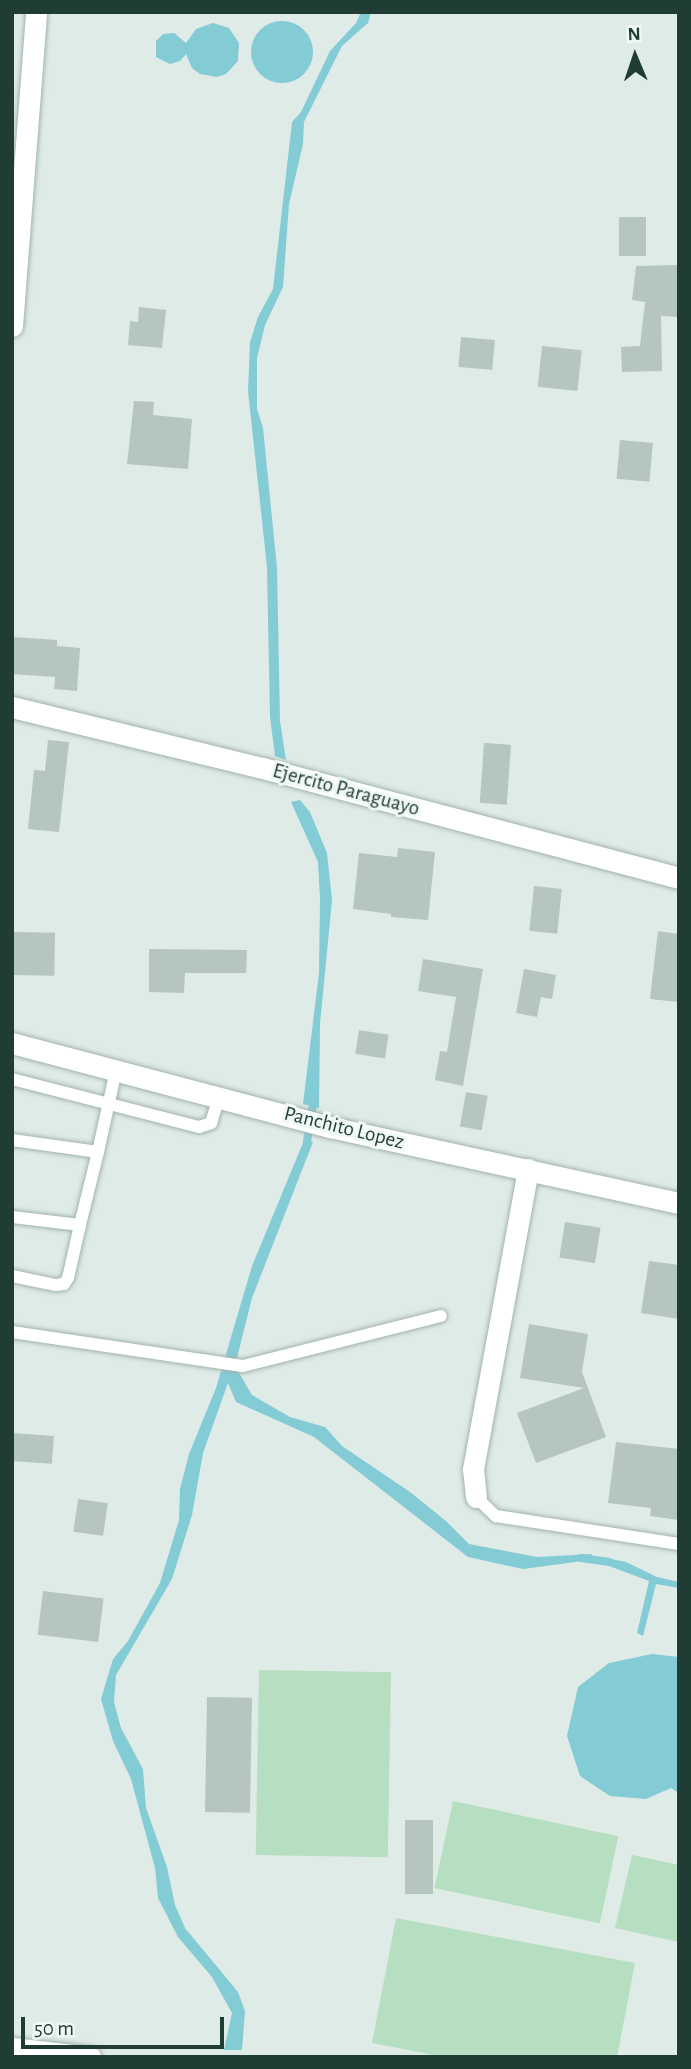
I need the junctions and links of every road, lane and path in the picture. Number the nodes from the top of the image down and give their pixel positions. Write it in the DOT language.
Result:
graph roads {
  1 [pos="36,12"];
  2 [pos="12,327"];
  3 [pos="12,708"];
  4 [pos="679,878"];
  5 [pos="12,1044"];
  6 [pos="116,1070"];
  7 [pos="12,1079"];
  8 [pos="219,1097"];
  9 [pos="109,1103"];
  10 [pos="12,1140"];
  11 [pos="98,1152"];
  12 [pos="528,1169"];
  13 [pos="679,1203"];
  14 [pos="12,1217"];
  15 [pos="80,1225"];
  16 [pos="12,1276"];
  17 [pos="441,1316"];
  18 [pos="12,1332"];
  19 [pos="476,1497"];
  20 [pos="679,1544"];
  21 [pos="12,2048"];
  22 [pos="90,2057"];
  1 -- 2 [label="street"];
  3 -- 4 [label="street, Ejercito Paraguayo"];
  5 -- 6 [label="street, Panchito Lopez"];
  6 -- 8 [label="street, Panchito Lopez"];
  6 -- 9 [label="lane"];
  7 -- 9 [label="lane"];
  8 -- 9 [label="lane"];
  8 -- 12 [label="street, Panchito Lopez"];
  9 -- 11 [label="lane"];
  10 -- 11 [label="lane"];
  11 -- 15 [label="lane"];
  12 -- 13 [label="street, Panchito Lopez"];
  12 -- 19 [label="street"];
  14 -- 15 [label="lane"];
  15 -- 16 [label="lane"];
  17 -- 18 [label="lane"];
  19 -- 20 [label="lane"];
  21 -- 22 [label="street"];
}
